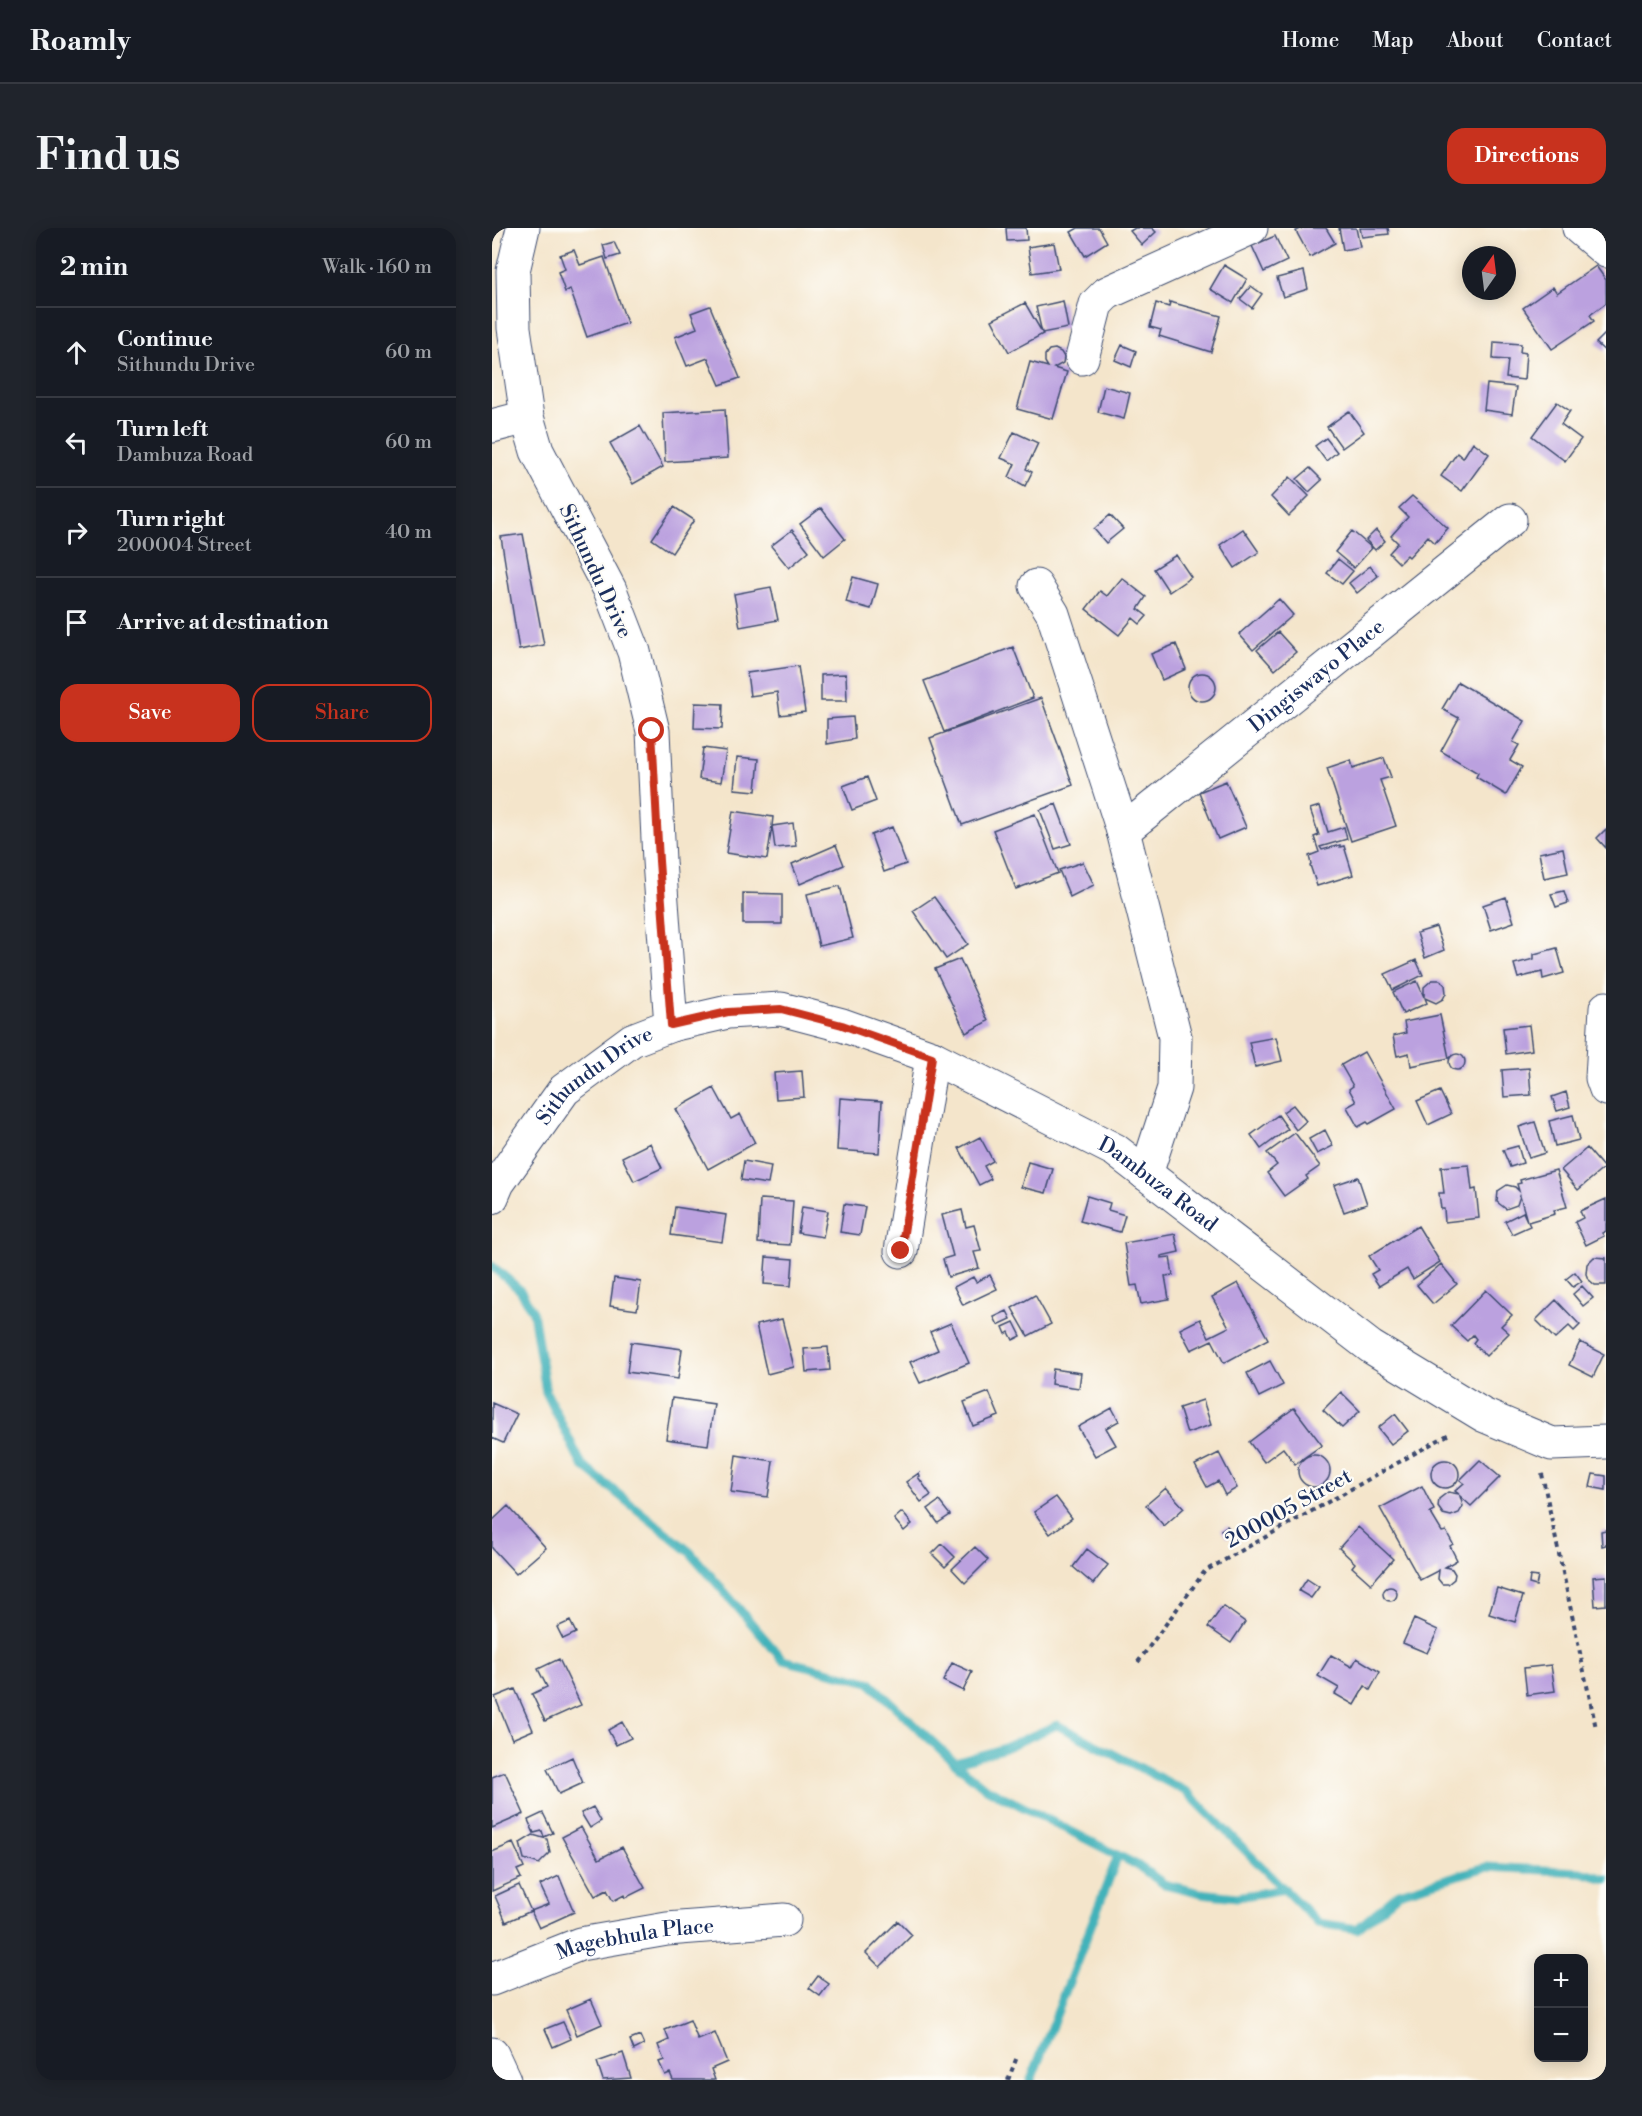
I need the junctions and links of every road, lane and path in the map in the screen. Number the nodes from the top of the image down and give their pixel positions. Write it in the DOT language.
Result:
graph roads {
  1 [pos="523,228"];
  2 [pos="1251,228"];
  3 [pos="1579,228"];
  4 [pos="1606,251"];
  5 [pos="1082,358"];
  6 [pos="527,417"];
  7 [pos="492,426"];
  8 [pos="1510,520"];
  9 [pos="1036,586"];
  10 [pos="1123,831"];
  11 [pos="1606,1008"];
  12 [pos="671,1025"];
  13 [pos="932,1057"];
  14 [pos="1606,1089"];
  15 [pos="1146,1174"];
  16 [pos="495,1190"];
  17 [pos="901,1251"];
  18 [pos="1484,1415"];
  19 [pos="1533,1435"];
  20 [pos="1606,1442"];
  21 [pos="1138,1662"];
  22 [pos="1596,1728"];
  23 [pos="784,1920"];
  24 [pos="492,1979"];
  25 [pos="492,2054"];
  26 [pos="1017,2057"];
  27 [pos="504,2080"];
  28 [pos="1008,2080"];
  1 -- 6 [label="street, Sithundu Drive"];
  2 -- 5 [label="street"];
  3 -- 4 [label="street"];
  6 -- 7 [label="street"];
  6 -- 12 [label="street, Sithundu Drive"];
  8 -- 10 [label="street, Dingiswayo Place"];
  9 -- 10 [label="street"];
  10 -- 15 [label="street"];
  11 -- 14 [label="street"];
  12 -- 13 [label="street, Dambuza Road"];
  12 -- 16 [label="street, Sithundu Drive"];
  13 -- 15 [label="street, Dambuza Road"];
  13 -- 17 [label="street"];
  15 -- 18 [label="street, Dambuza Road"];
  18 -- 19 [label="street, Dambuza Road"];
  18 -- 21 [label="path, 200005 Street"];
  19 -- 20 [label="street, Dambuza Road"];
  19 -- 22 [label="path"];
  23 -- 24 [label="street, Magebhula Place"];
  25 -- 27 [label="street"];
  26 -- 28 [label="path"];
}
